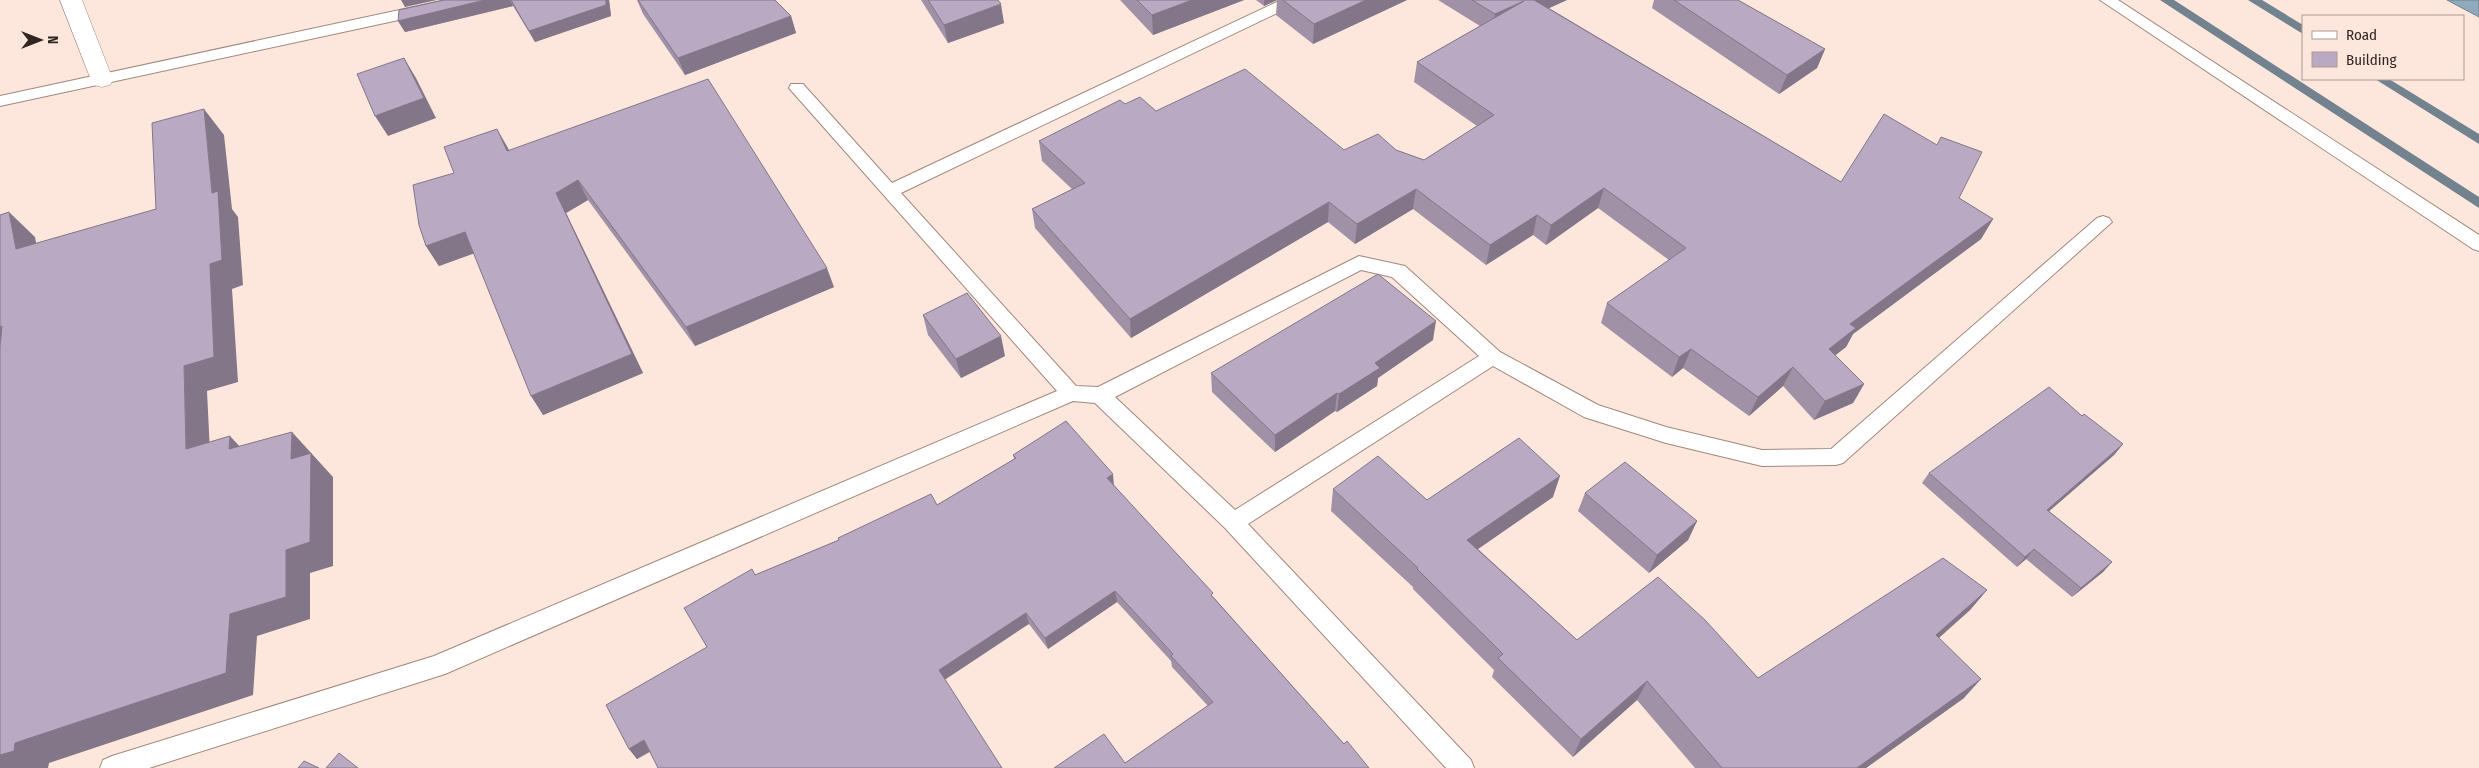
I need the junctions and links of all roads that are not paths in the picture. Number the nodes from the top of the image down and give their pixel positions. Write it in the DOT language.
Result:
graph roads {
  1 [pos="72,0"];
  2 [pos="468,0"];
  3 [pos="1293,0"];
  4 [pos="2108,0"];
  5 [pos="102,80"];
  6 [pos="797,88"];
  7 [pos="0,101"];
  8 [pos="890,191"];
  9 [pos="2103,222"];
  10 [pos="2479,244"];
  11 [pos="1492,357"];
  12 [pos="1071,393"];
  13 [pos="1100,395"];
  14 [pos="1232,522"];
  15 [pos="112,768"];
  16 [pos="1462,768"];
  1 -- 5 [label="street"];
  2 -- 5 [label="lane"];
  3 -- 8 [label="lane"];
  4 -- 10 [label="lane"];
  5 -- 7 [label="lane"];
  6 -- 8 [label="lane"];
  8 -- 12 [label="lane"];
  9 -- 11 [label="lane"];
  11 -- 13 [label="lane"];
  11 -- 14 [label="lane"];
  12 -- 13 [label="lane"];
  12 -- 15 [label="lane"];
  13 -- 14 [label="lane"];
  14 -- 16 [label="lane"];
}
